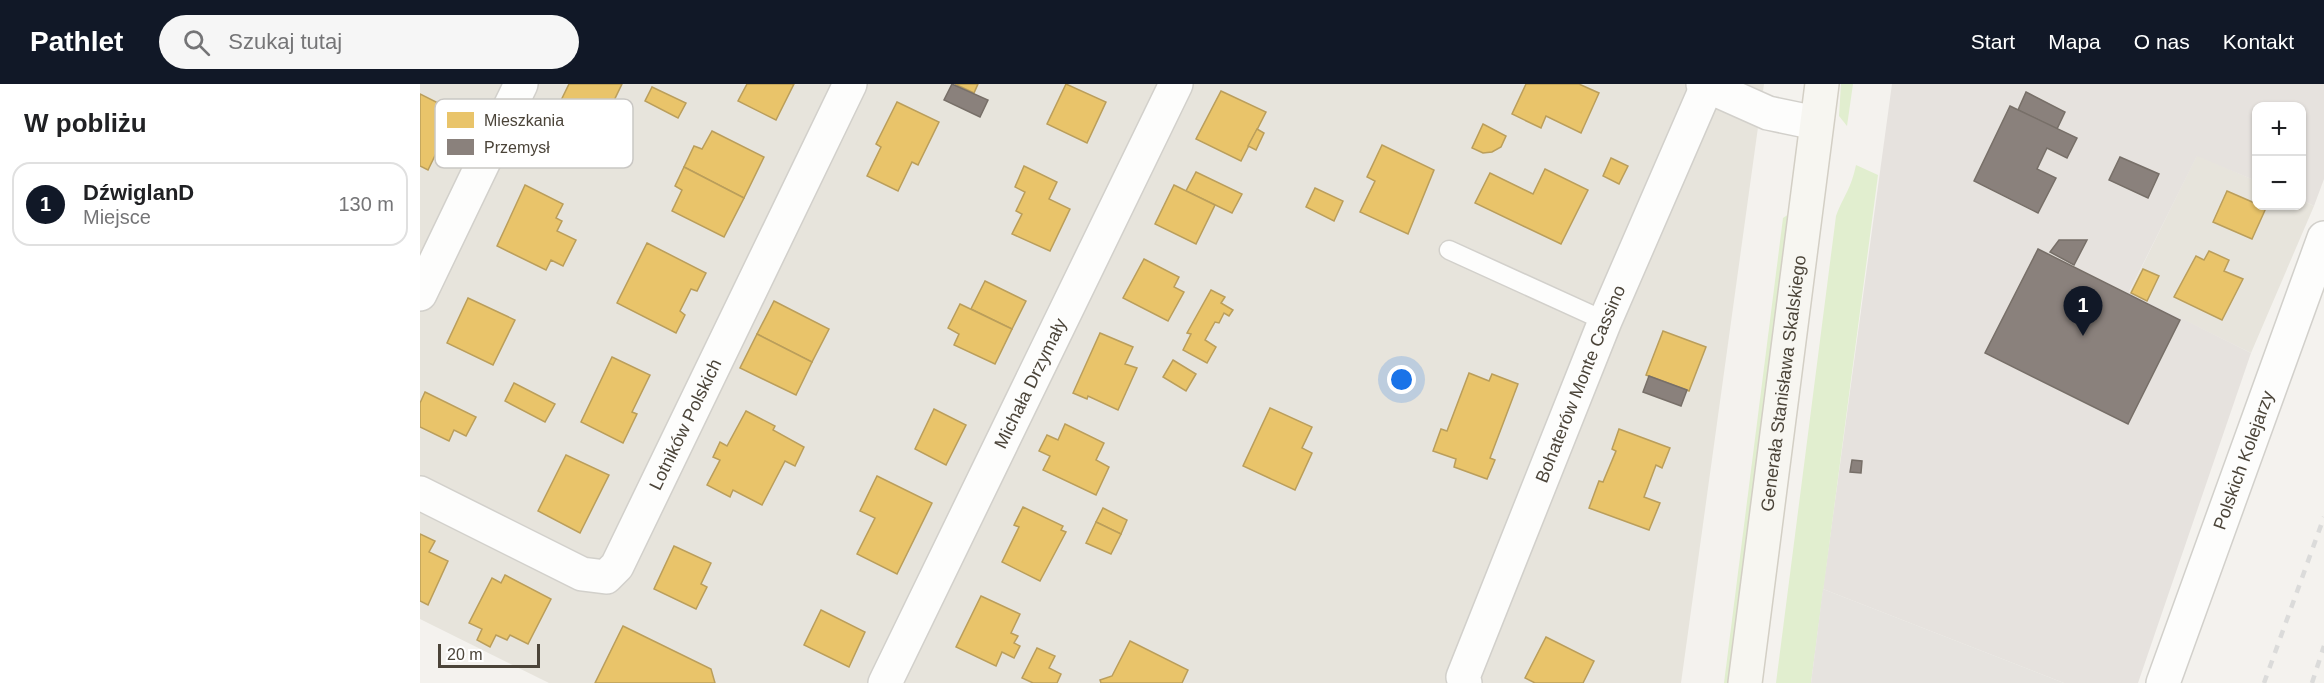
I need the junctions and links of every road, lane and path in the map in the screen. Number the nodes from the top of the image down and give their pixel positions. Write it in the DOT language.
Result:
graph roads {
  1 [pos="521,84"];
  2 [pos="849,84"];
  3 [pos="1176,84"];
  4 [pos="1822,84"];
  5 [pos="1705,85"];
  6 [pos="514,99"];
  7 [pos="1816,123"];
  8 [pos="481,168"];
  9 [pos="2324,238"];
  10 [pos="1449,250"];
  11 [pos="420,294"];
  12 [pos="1605,321"];
  13 [pos="420,493"];
  14 [pos="885,683"];
  15 [pos="1465,683"];
  16 [pos="1746,683"];
  17 [pos="2163,683"];
  1 -- 6 [label="street"];
  2 -- 13 [label="street, Lotników Polskich"];
  3 -- 14 [label="street, Michała Drzymały"];
  4 -- 7 [label="street, Generała Stanisława Skalskiego"];
  5 -- 7 [label="street, Bohaterów Monte Cassino"];
  5 -- 12 [label="street, Bohaterów Monte Cassino"];
  7 -- 16 [label="street, Generała Stanisława Skalskiego"];
  8 -- 11 [label="street"];
  9 -- 17 [label="street, Polskich Kolejarzy"];
  10 -- 12 [label="lane"];
  12 -- 15 [label="street, Bohaterów Monte Cassino"];
}
